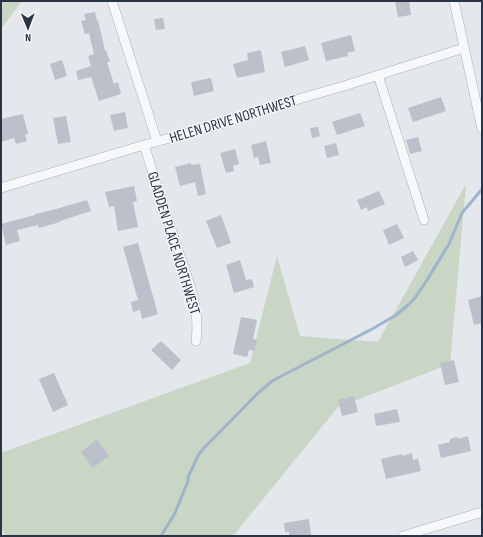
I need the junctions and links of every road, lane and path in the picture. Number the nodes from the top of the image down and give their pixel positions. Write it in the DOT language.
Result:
graph roads {
  1 [pos="112,1"];
  2 [pos="454,1"];
  3 [pos="464,48"];
  4 [pos="378,75"];
  5 [pos="482,129"];
  6 [pos="157,142"];
  7 [pos="144,145"];
  8 [pos="1,188"];
  9 [pos="424,220"];
  10 [pos="196,341"];
  11 [pos="482,512"];
  12 [pos="403,536"];
  1 -- 6 [label="street"];
  2 -- 3 [label="street"];
  3 -- 4 [label="street, HELEN DRIVE NORTHWEST"];
  3 -- 5 [label="street"];
  4 -- 6 [label="street, HELEN DRIVE NORTHWEST"];
  4 -- 9 [label="street"];
  6 -- 7 [label="street, HELEN DRIVE NORTHWEST"];
  7 -- 8 [label="street, HELEN DRIVE NORTHWEST"];
  7 -- 10 [label="street, GLADDEN PLACE NORTHWEST"];
  11 -- 12 [label="street"];
}
